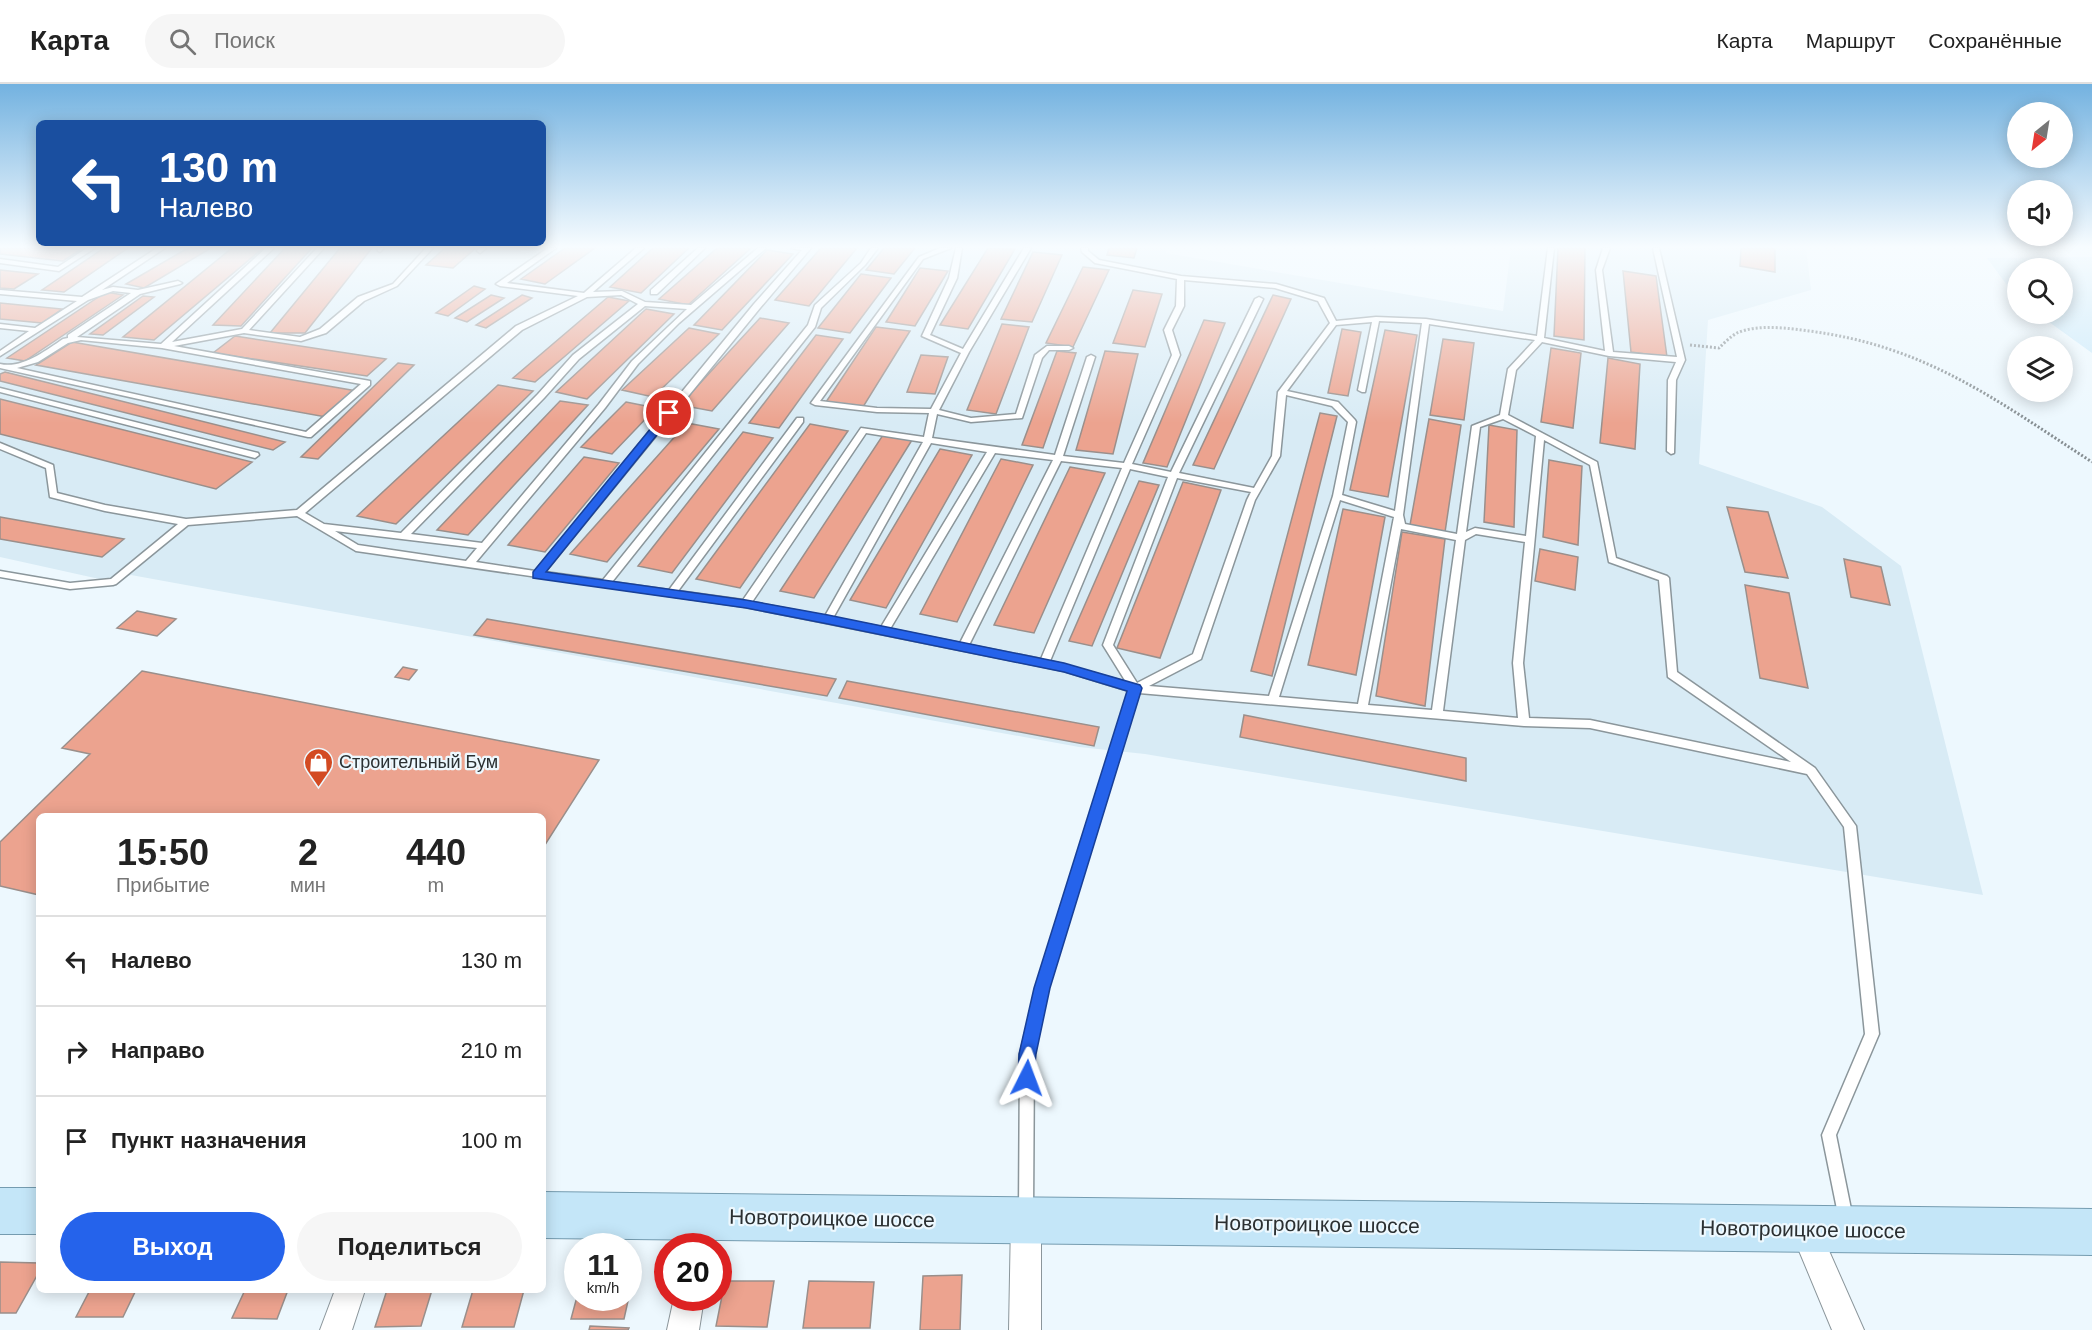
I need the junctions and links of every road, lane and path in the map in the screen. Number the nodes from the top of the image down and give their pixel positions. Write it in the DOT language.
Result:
graph roads {
  1 [pos="71,306"];
  2 [pos="117,306"];
  3 [pos="206,306"];
  4 [pos="267,306"];
  5 [pos="353,306"];
  6 [pos="563,306"];
  7 [pos="641,306"];
  8 [pos="679,306"];
  9 [pos="757,306"];
  10 [pos="819,306"];
  11 [pos="886,306"];
  12 [pos="940,306"];
  13 [pos="993,306"];
  14 [pos="1180,306"];
  15 [pos="1256,306"];
  16 [pos="1324,306"];
  17 [pos="1544,306"];
  18 [pos="1603,306"];
  19 [pos="1669,306"];
  20 [pos="693,307"];
  21 [pos="1376,319"];
  22 [pos="1426,321"];
  23 [pos="1334,323"];
  24 [pos="0,326"];
  25 [pos="36,330"];
  26 [pos="244,331"];
  27 [pos="1540,339"];
  28 [pos="66,341"];
  29 [pos="1677,344"];
  30 [pos="162,346"];
  31 [pos="1070,348"];
  32 [pos="965,352"];
  33 [pos="0,354"];
  34 [pos="1608,354"];
  35 [pos="1091,357"];
  36 [pos="1681,360"];
  37 [pos="4,367"];
  38 [pos="0,390"];
  39 [pos="1362,390"];
  40 [pos="1282,392"];
  41 [pos="934,411"];
  42 [pos="1504,416"];
  43 [pos="800,420"];
  44 [pos="1540,435"];
  45 [pos="927,442"];
  46 [pos="0,446"];
  47 [pos="992,450"];
  48 [pos="1671,451"];
  49 [pos="255,454"];
  50 [pos="1058,458"];
  51 [pos="2092,462"];
  52 [pos="1126,466"];
  53 [pos="1173,476"];
  54 [pos="1256,491"];
  55 [pos="1337,496"];
  56 [pos="299,513"];
  57 [pos="1399,515"];
  58 [pos="186,522"];
  59 [pos="320,526"];
  60 [pos="404,537"];
  61 [pos="1461,538"];
  62 [pos="1530,540"];
  63 [pos="483,546"];
  64 [pos="468,565"];
  65 [pos="0,574"];
  66 [pos="537,575"];
  67 [pos="605,584"];
  68 [pos="671,594"];
  69 [pos="746,604"];
  70 [pos="828,619"];
  71 [pos="884,631"];
  72 [pos="963,647"];
  73 [pos="1044,663"];
  74 [pos="1135,688"];
  75 [pos="1273,700"];
  76 [pos="1362,708"];
  77 [pos="1437,715"];
  78 [pos="1524,722"];
  79 [pos="1811,771"];
  80 [pos="546,1215"];
  81 [pos="1026,1220"];
  82 [pos="1827,1229"];
  83 [pos="701,1231"];
  84 [pos="2092,1232"];
  85 [pos="349,1293"];
  86 [pos="687,1311"];
  87 [pos="336,1330"];
  88 [pos="683,1330"];
  89 [pos="1025,1330"];
  90 [pos="1848,1330"];
  1 -- 25 [label="lane"];
  2 -- 28 [label="lane"];
  3 -- 30 [label="lane"];
  4 -- 26 [label="lane"];
  5 -- 26 [label="lane"];
  6 -- 56 [label="lane"];
  7 -- 60 [label="lane"];
  8 -- 20 [label="lane"];
  9 -- 66 [label="lane"];
  10 -- 67 [label="lane"];
  11 -- 41 [label="lane"];
  12 -- 32 [label="lane"];
  13 -- 32 [label="lane"];
  14 -- 52 [label="lane"];
  15 -- 53 [label="lane"];
  16 -- 23 [label="lane"];
  17 -- 27 [label="lane"];
  18 -- 34 [label="lane"];
  19 -- 29 [label="lane"];
  20 -- 63 [label="lane"];
  21 -- 22 [label="lane"];
  21 -- 23 [label="lane"];
  21 -- 39 [label="lane"];
  22 -- 27 [label="lane"];
  22 -- 57 [label="lane"];
  23 -- 40 [label="lane"];
  24 -- 25 [label="lane"];
  25 -- 33 [label="lane"];
  26 -- 30 [label="lane"];
  27 -- 34 [label="lane"];
  27 -- 42 [label="lane"];
  28 -- 30 [label="lane"];
  28 -- 37 [label="lane"];
  29 -- 36 [label="lane"];
  29 -- 51 [label="path"];
  30 -- 37 [label="lane"];
  31 -- 41 [label="lane"];
  32 -- 41 [label="lane"];
  34 -- 36 [label="lane"];
  35 -- 50 [label="lane"];
  36 -- 48 [label="lane"];
  38 -- 49 [label="lane"];
  40 -- 54 [label="lane"];
  40 -- 55 [label="lane"];
  41 -- 45 [label="lane"];
  42 -- 44 [label="lane"];
  42 -- 61 [label="lane"];
  43 -- 68 [label="lane"];
  44 -- 62 [label="lane"];
  44 -- 79 [label="lane"];
  45 -- 47 [label="lane"];
  45 -- 69 [label="lane"];
  45 -- 70 [label="lane"];
  46 -- 58 [label="lane"];
  47 -- 50 [label="lane"];
  47 -- 71 [label="lane"];
  50 -- 52 [label="lane"];
  50 -- 72 [label="lane"];
  52 -- 53 [label="lane"];
  52 -- 73 [label="lane"];
  53 -- 54 [label="lane"];
  53 -- 74 [label="lane"];
  54 -- 74 [label="lane"];
  55 -- 57 [label="lane"];
  55 -- 75 [label="lane"];
  56 -- 58 [label="lane"];
  56 -- 59 [label="lane"];
  57 -- 61 [label="lane"];
  57 -- 76 [label="lane"];
  58 -- 65 [label="lane"];
  59 -- 60 [label="lane"];
  59 -- 64 [label="lane"];
  60 -- 63 [label="lane"];
  61 -- 62 [label="lane"];
  61 -- 77 [label="lane"];
  62 -- 78 [label="lane"];
  63 -- 64 [label="lane"];
  64 -- 66 [label="lane"];
  66 -- 67 [label="lane"];
  67 -- 68 [label="lane"];
  68 -- 69 [label="lane"];
  69 -- 70 [label="lane"];
  70 -- 71 [label="lane"];
  71 -- 72 [label="lane"];
  72 -- 73 [label="lane"];
  73 -- 74 [label="lane"];
  74 -- 75 [label="lane"];
  74 -- 81 [label="lane"];
  75 -- 76 [label="lane"];
  76 -- 77 [label="lane"];
  77 -- 78 [label="lane"];
  78 -- 79 [label="lane"];
  79 -- 82 [label="lane"];
  80 -- 83 [label="main road, Новотроицкое шоссе"];
  81 -- 82 [label="main road, Новотроицкое шоссе"];
  81 -- 83 [label="main road, Новотроицкое шоссе"];
  81 -- 89 [label="street"];
  82 -- 84 [label="main road, Новотроицкое шоссе"];
  82 -- 90 [label="street"];
  85 -- 87 [label="street"];
  86 -- 88 [label="street"];
}
